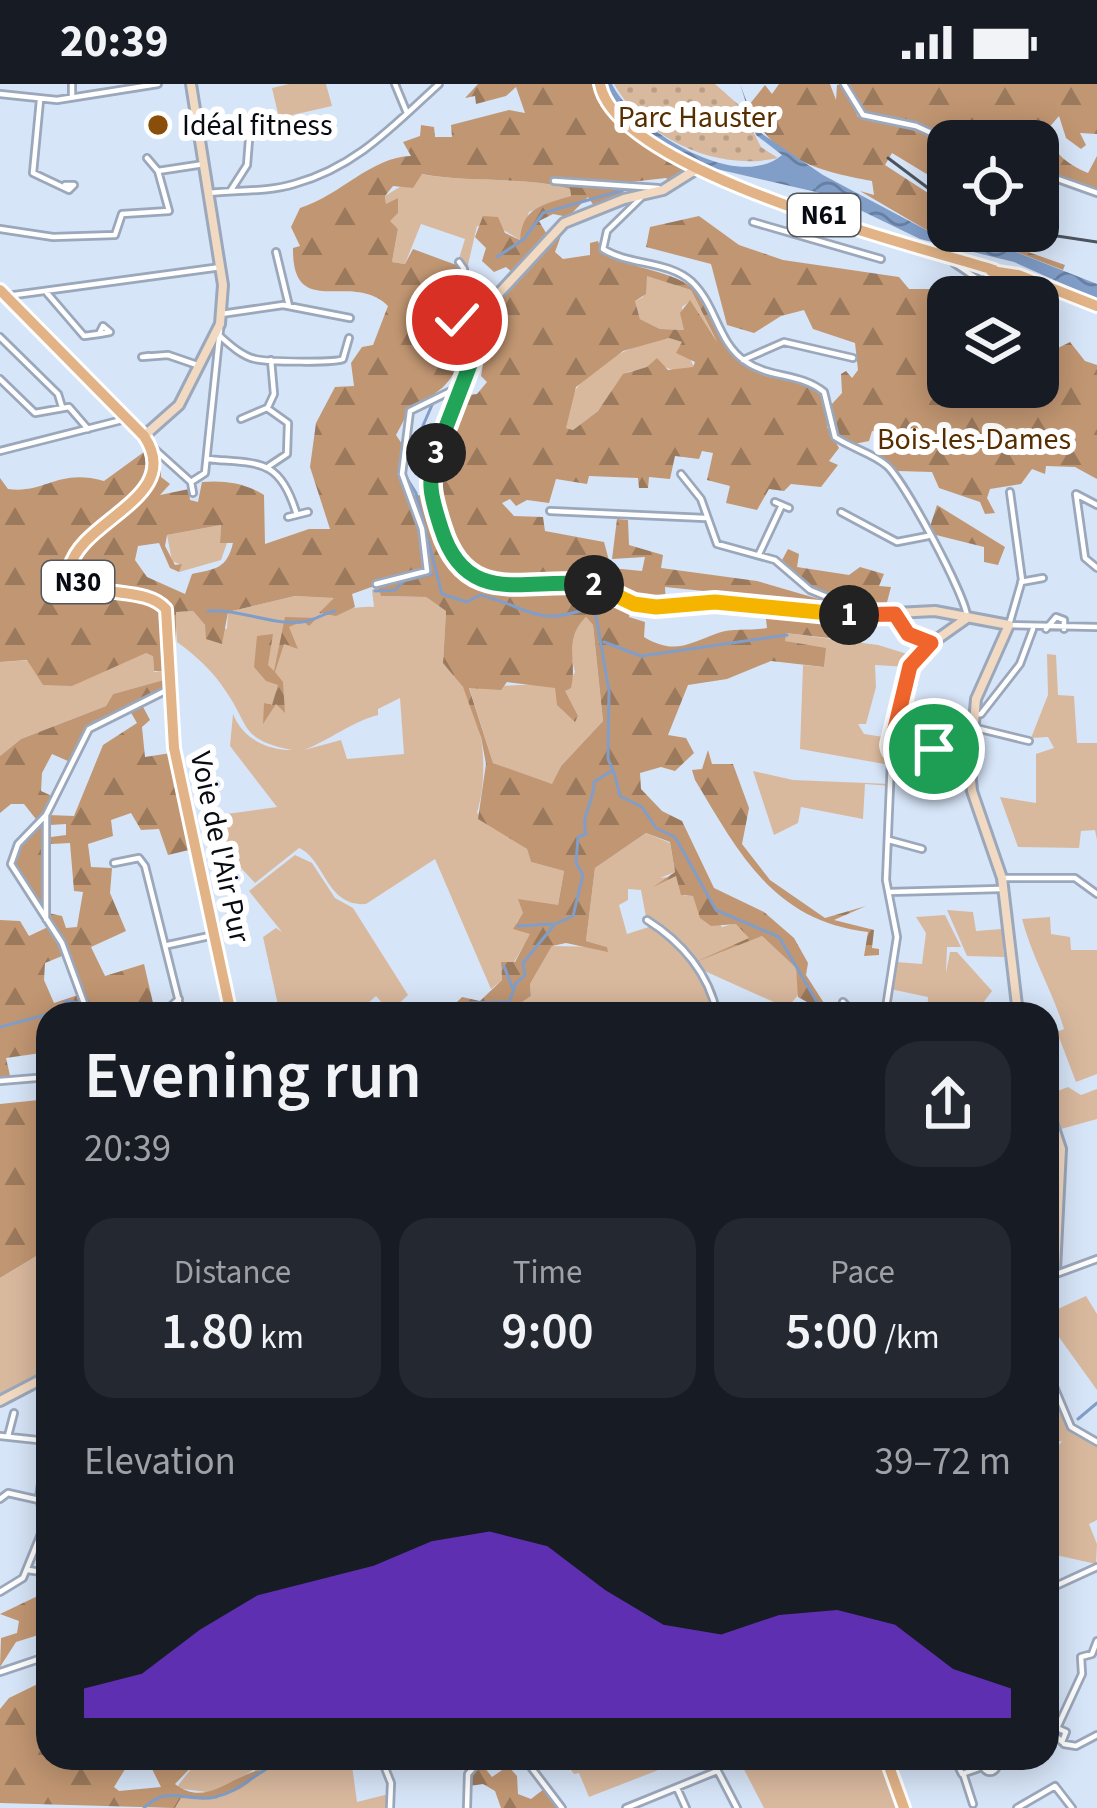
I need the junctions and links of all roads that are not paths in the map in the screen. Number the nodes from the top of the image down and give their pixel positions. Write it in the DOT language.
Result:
graph roads {
  1 [pos="72,84"];
  2 [pos="158,84"];
  3 [pos="191,84"];
  4 [pos="394,84"];
  5 [pos="439,84"];
  6 [pos="600,84"];
  7 [pos="844,84"];
  8 [pos="0,94"];
  9 [pos="72,97"];
  10 [pos="40,98"];
  11 [pos="407,113"];
  12 [pos="250,127"];
  13 [pos="927,131"];
  14 [pos="147,158"];
  15 [pos="204,164"];
  16 [pos="695,170"];
  17 [pos="158,171"];
  18 [pos="1059,179"];
  19 [pos="554,182"];
  20 [pos="64,184"];
  21 [pos="231,190"];
  22 [pos="663,190"];
  23 [pos="209,193"];
  24 [pos="1097,193"];
  25 [pos="646,194"];
  26 [pos="818,213"];
  27 [pos="753,221"];
  28 [pos="0,229"];
  29 [pos="810,237"];
  30 [pos="276,252"];
  31 [pos="881,259"];
  32 [pos="459,262"];
  33 [pos="220,267"];
  34 [pos="988,276"];
  35 [pos="2,292"];
  36 [pos="47,293"];
  37 [pos="1059,295"];
  38 [pos="1097,305"];
  39 [pos="289,306"];
  40 [pos="350,318"];
  41 [pos="220,319"];
  42 [pos="477,331"];
  43 [pos="99,334"];
  44 [pos="221,337"];
  45 [pos="0,338"];
  46 [pos="350,338"];
  47 [pos="149,356"];
  48 [pos="853,358"];
  49 [pos="272,360"];
  50 [pos="743,360"];
  51 [pos="197,365"];
  52 [pos="0,379"];
  53 [pos="459,387"];
  54 [pos="62,407"];
  55 [pos="267,408"];
  56 [pos="126,418"];
  57 [pos="241,419"];
  58 [pos="88,429"];
  59 [pos="147,441"];
  60 [pos="0,452"];
  61 [pos="206,460"];
  62 [pos="268,466"];
  63 [pos="681,474"];
  64 [pos="191,482"];
  65 [pos="1010,492"];
  66 [pos="193,494"];
  67 [pos="782,505"];
  68 [pos="1097,505"];
  69 [pos="550,511"];
  70 [pos="296,512"];
  71 [pos="308,512"];
  72 [pos="841,512"];
  73 [pos="288,518"];
  74 [pos="705,518"];
  75 [pos="928,536"];
  76 [pos="759,554"];
  77 [pos="1097,568"];
  78 [pos="1043,578"];
  79 [pos="1021,582"];
  80 [pos="376,584"];
  81 [pos="902,616"];
  82 [pos="967,618"];
  83 [pos="1009,625"];
  84 [pos="1097,627"];
  85 [pos="1033,628"];
  86 [pos="932,643"];
  87 [pos="172,688"];
  88 [pos="975,715"];
  89 [pos="974,728"];
  90 [pos="1029,741"];
  91 [pos="935,746"];
  92 [pos="892,749"];
  93 [pos="46,815"];
  94 [pos="889,840"];
  95 [pos="922,849"];
  96 [pos="114,863"];
  97 [pos="1001,884"];
  98 [pos="889,892"];
  99 [pos="1097,895"];
  100 [pos="46,919"];
  101 [pos="646,920"];
  102 [pos="214,935"];
  103 [pos="168,945"];
  104 [pos="179,999"];
  105 [pos="84,1002"];
  106 [pos="176,1002"];
  107 [pos="180,1002"];
  108 [pos="228,1002"];
  109 [pos="713,1002"];
  110 [pos="887,1002"];
  111 [pos="1016,1002"];
  112 [pos="36,1078"];
  113 [pos="0,1081"];
  114 [pos="1097,1259"];
  115 [pos="1059,1274"];
  116 [pos="36,1382"];
  117 [pos="1059,1398"];
  118 [pos="0,1401"];
  119 [pos="14,1413"];
  120 [pos="4,1436"];
  121 [pos="36,1440"];
  122 [pos="1097,1442"];
  123 [pos="0,1489"];
  124 [pos="8,1492"];
  125 [pos="0,1499"];
  126 [pos="36,1499"];
  127 [pos="36,1554"];
  128 [pos="1095,1568"];
  129 [pos="28,1570"];
  130 [pos="36,1572"];
  131 [pos="1097,1579"];
  132 [pos="1059,1584"];
  133 [pos="0,1592"];
  134 [pos="1097,1641"];
  135 [pos="36,1660"];
  136 [pos="0,1672"];
  137 [pos="1059,1724"];
  138 [pos="1097,1735"];
  139 [pos="1059,1739"];
  140 [pos="386,1770"];
  141 [pos="472,1770"];
  142 [pos="533,1770"];
  143 [pos="890,1770"];
  144 [pos="962,1770"];
  145 [pos="974,1770"];
  146 [pos="717,1772"];
  147 [pos="964,1774"];
  148 [pos="677,1788"];
  149 [pos="973,1804"];
  150 [pos="631,1807"];
  151 [pos="390,1808"];
  152 [pos="467,1808"];
  153 [pos="562,1808"];
  154 [pos="686,1808"];
  155 [pos="737,1808"];
  156 [pos="904,1808"];
  157 [pos="1016,1808"];
  158 [pos="1072,1808"];
  1 -- 9 [label="street"];
  2 -- 9 [label="street"];
  3 -- 15 [label="street"];
  4 -- 11 [label="street"];
  5 -- 11 [label="street"];
  6 -- 16 [label="main road, N61"];
  7 -- 13 [label="street"];
  8 -- 10 [label="street"];
  9 -- 10 [label="street"];
  10 -- 20 [label="street"];
  11 -- 21 [label="street"];
  12 -- 21 [label="street"];
  14 -- 17 [label="street"];
  15 -- 17 [label="street"];
  15 -- 23 [label="street"];
  16 -- 22 [label="street"];
  16 -- 26 [label="main road, N61"];
  17 -- 28 [label="street"];
  18 -- 24 [label="street"];
  19 -- 22 [label="street"];
  21 -- 23 [label="street"];
  22 -- 25 [label="street"];
  23 -- 33 [label="street"];
  25 -- 42 [label="street"];
  25 -- 50 [label="street"];
  26 -- 29 [label="street"];
  26 -- 34 [label="main road, N61"];
  27 -- 29 [label="street"];
  29 -- 31 [label="street"];
  30 -- 39 [label="street"];
  32 -- 42 [label="street"];
  33 -- 36 [label="street"];
  33 -- 41 [label="street"];
  35 -- 36 [label="street"];
  35 -- 56 [label="main road"];
  36 -- 43 [label="street"];
  37 -- 38 [label="main road, N61"];
  39 -- 40 [label="street"];
  39 -- 41 [label="street"];
  41 -- 44 [label="street"];
  41 -- 51 [label="street"];
  42 -- 53 [label="street"];
  44 -- 49 [label="street"];
  44 -- 61 [label="street"];
  45 -- 54 [label="street"];
  46 -- 49 [label="street"];
  47 -- 51 [label="street"];
  48 -- 50 [label="street"];
  49 -- 55 [label="street"];
  50 -- 75 [label="street"];
  51 -- 59 [label="street"];
  52 -- 54 [label="street"];
  53 -- 80 [label="street"];
  53 -- 81 [label="street"];
  54 -- 58 [label="street"];
  55 -- 57 [label="street"];
  55 -- 62 [label="street"];
  56 -- 58 [label="street"];
  56 -- 59 [label="main road"];
  58 -- 60 [label="street"];
  59 -- 64 [label="street"];
  59 -- 87 [label="main road, N30"];
  61 -- 62 [label="street"];
  61 -- 64 [label="street"];
  62 -- 70 [label="street"];
  63 -- 74 [label="street"];
  64 -- 66 [label="street"];
  65 -- 79 [label="street"];
  67 -- 76 [label="street"];
  68 -- 77 [label="street"];
  69 -- 74 [label="street"];
  70 -- 71 [label="street"];
  70 -- 73 [label="street"];
  72 -- 75 [label="street"];
  74 -- 76 [label="street"];
  75 -- 82 [label="street"];
  76 -- 81 [label="street"];
  78 -- 79 [label="street"];
  79 -- 83 [label="street"];
  81 -- 82 [label="street"];
  81 -- 86 [label="street"];
  82 -- 83 [label="street"];
  82 -- 86 [label="street"];
  83 -- 85 [label="street"];
  83 -- 88 [label="street"];
  84 -- 85 [label="street"];
  85 -- 88 [label="street"];
  86 -- 92 [label="street"];
  87 -- 93 [label="street"];
  87 -- 102 [label="main road, Voie de l'Air Pur / N30"];
  88 -- 89 [label="street"];
  89 -- 90 [label="street"];
  89 -- 97 [label="street"];
  91 -- 92 [label="street"];
  92 -- 94 [label="street"];
  93 -- 100 [label="street"];
  93 -- 100 [label="street"];
  94 -- 95 [label="street"];
  94 -- 98 [label="street"];
  96 -- 103 [label="street"];
  97 -- 98 [label="street"];
  97 -- 99 [label="street"];
  97 -- 111 [label="street"];
  98 -- 110 [label="street"];
  100 -- 105 [label="street"];
  101 -- 109 [label="street"];
  102 -- 103 [label="street"];
  102 -- 108 [label="main road, Voie de l'Air Pur / N30"];
  103 -- 104 [label="street"];
  104 -- 106 [label="street"];
  104 -- 107 [label="street"];
  112 -- 113 [label="street"];
  114 -- 115 [label="street"];
  116 -- 118 [label="street"];
  117 -- 122 [label="street"];
  119 -- 120 [label="street"];
  120 -- 121 [label="street"];
  123 -- 124 [label="street"];
  124 -- 125 [label="street"];
  124 -- 126 [label="street"];
  127 -- 129 [label="street"];
  128 -- 131 [label="street"];
  128 -- 132 [label="street"];
  129 -- 130 [label="street"];
  129 -- 133 [label="street"];
  134 -- 137 [label="street"];
  135 -- 136 [label="street"];
  138 -- 139 [label="street"];
  140 -- 151 [label="street"];
  141 -- 152 [label="street"];
  142 -- 153 [label="street"];
  143 -- 156 [label="main road"];
  144 -- 147 [label="street"];
  145 -- 147 [label="street"];
  146 -- 148 [label="street"];
  146 -- 155 [label="street"];
  147 -- 149 [label="street"];
  148 -- 150 [label="street"];
  148 -- 154 [label="street"];
  157 -- 158 [label="street"];
}
